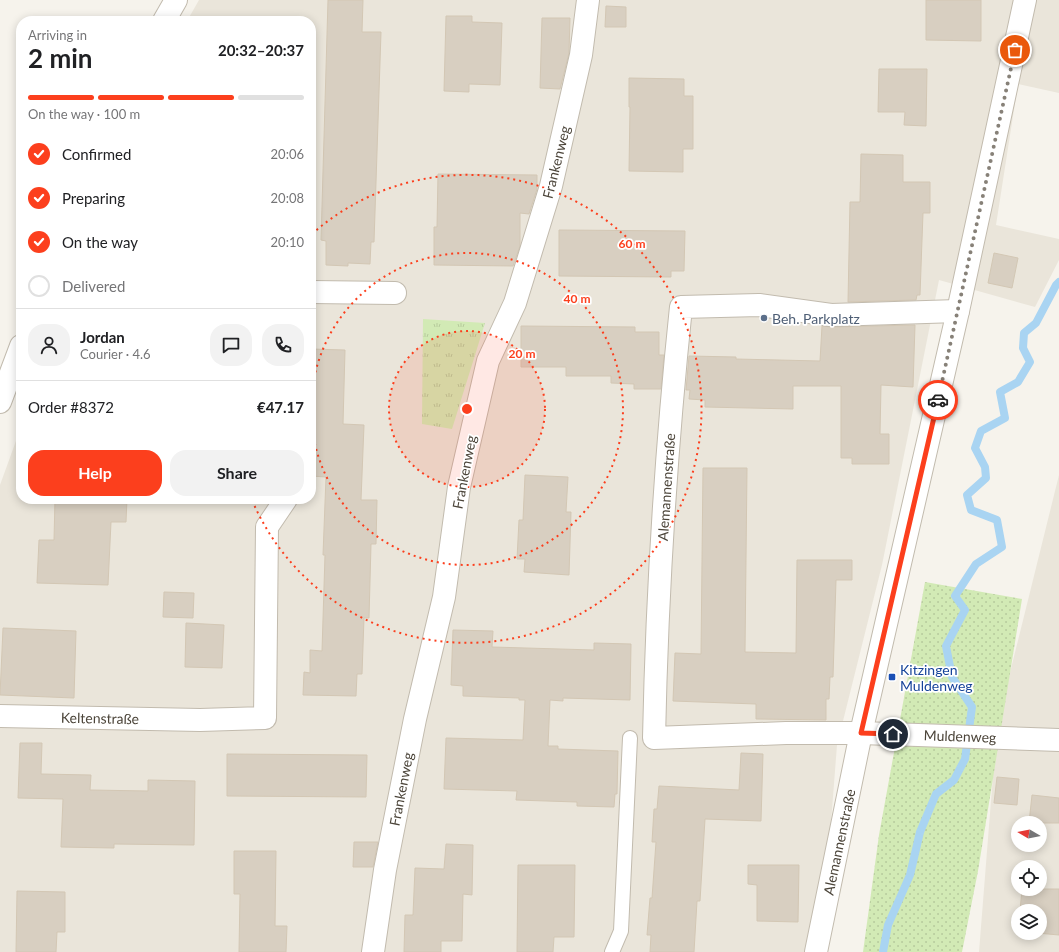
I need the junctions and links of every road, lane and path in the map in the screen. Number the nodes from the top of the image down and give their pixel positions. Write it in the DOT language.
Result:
graph roads {
  1 [pos="176,0"];
  2 [pos="588,0"];
  3 [pos="1025,0"];
  4 [pos="167,16"];
  5 [pos="316,292"];
  6 [pos="395,293"];
  7 [pos="958,312"];
  8 [pos="16,359"];
  9 [pos="0,402"];
  10 [pos="283,504"];
  11 [pos="0,716"];
  12 [pos="861,733"];
  13 [pos="630,738"];
  14 [pos="1059,740"];
  15 [pos="373,952"];
  16 [pos="612,952"];
  17 [pos="816,952"];
  1 -- 4 [label="street"];
  2 -- 15 [label="street, Frankenweg"];
  3 -- 7 [label="street, Alemannenstraße"];
  5 -- 6 [label="street"];
  7 -- 12 [label="street, Alemannenstraße"];
  7 -- 12 [label="street, Alemannenstraße"];
  8 -- 9 [label="street"];
  10 -- 11 [label="street, Keltenstraße"];
  12 -- 14 [label="street, Muldenweg"];
  12 -- 17 [label="street, Alemannenstraße"];
  13 -- 16 [label="lane"];
}
